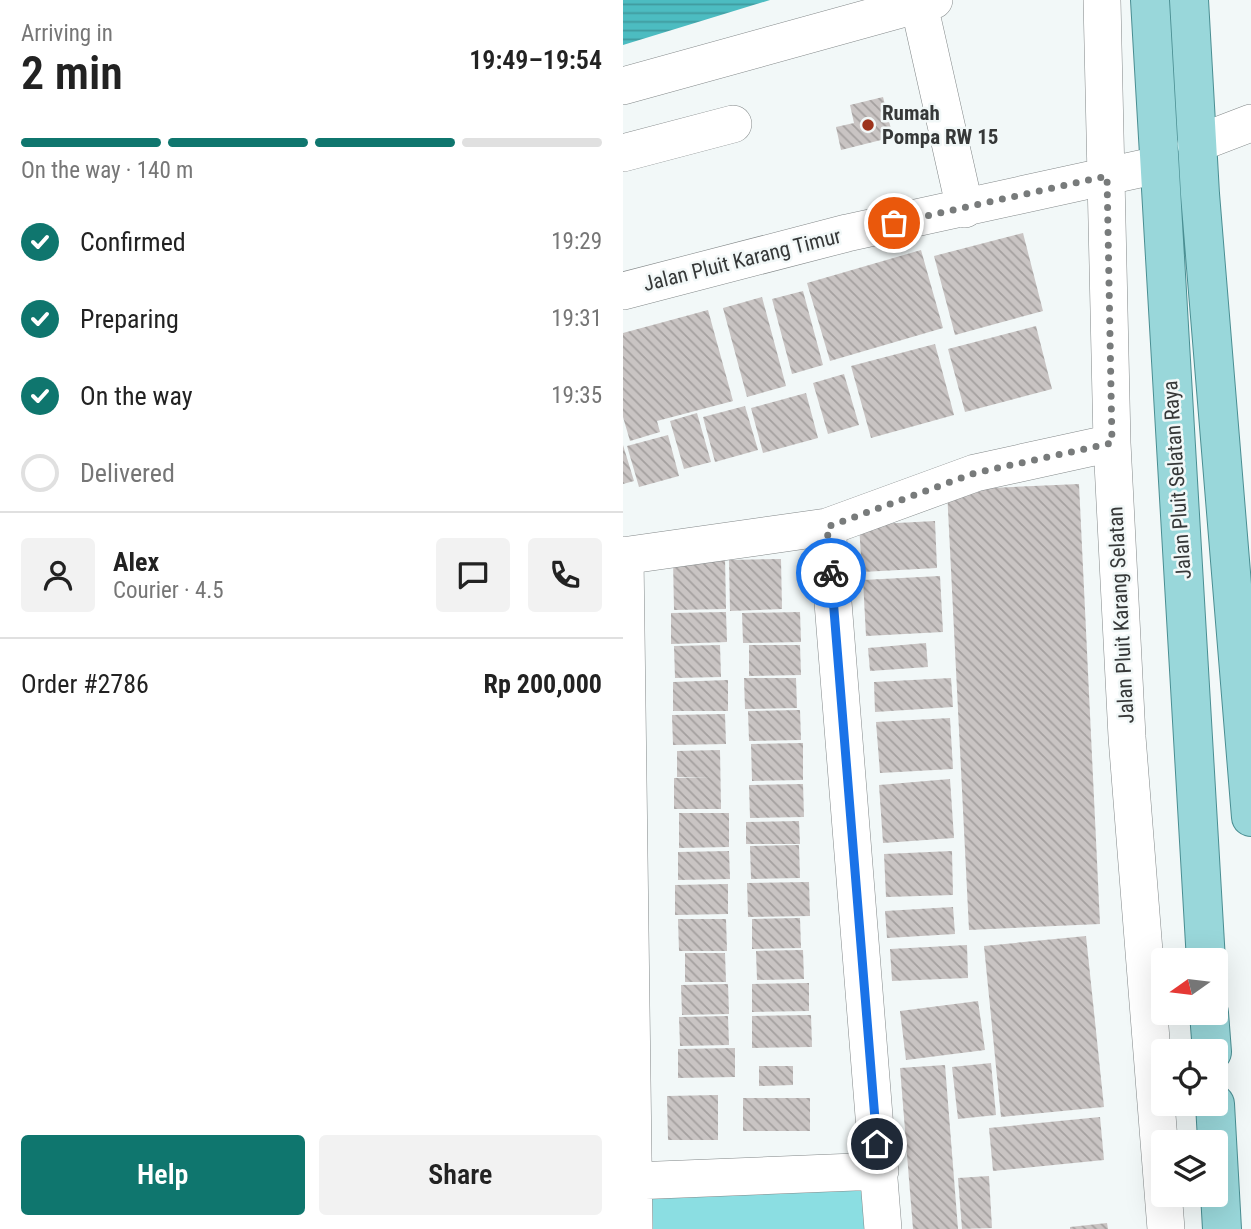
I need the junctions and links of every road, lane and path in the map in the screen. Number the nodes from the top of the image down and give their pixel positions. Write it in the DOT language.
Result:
graph roads {
  1 [pos="1102,0"];
  2 [pos="1150,0"];
  3 [pos="1189,0"];
  4 [pos="924,2"];
  5 [pos="623,86"];
  6 [pos="1251,123"];
  7 [pos="733,124"];
  8 [pos="1196,144"];
  9 [pos="623,153"];
  10 [pos="1158,165"];
  11 [pos="1107,176"];
  12 [pos="965,209"];
  13 [pos="623,290"];
  14 [pos="1112,443"];
  15 [pos="827,527"];
  16 [pos="624,556"];
  17 [pos="1251,817"];
  18 [pos="1205,948"];
  19 [pos="1216,1116"];
  20 [pos="880,1171"];
  21 [pos="633,1181"];
  22 [pos="634,1229"];
  23 [pos="883,1229"];
  24 [pos="1165,1229"];
  25 [pos="1222,1229"];
  1 -- 11 [label="street, Jalan Pluit Karang Selatan"];
  2 -- 10 [label="main road, Jalan Pluit Selatan Raya"];
  3 -- 8 [label="main road"];
  4 -- 5 [label="street"];
  4 -- 12 [label="street"];
  6 -- 8 [label="street"];
  7 -- 9 [label="street"];
  8 -- 17 [label="main road"];
  10 -- 11 [label="street, Jalan Pluit Karang Timur"];
  10 -- 18 [label="main road, Jalan Pluit Selatan Raya"];
  11 -- 12 [label="street, Jalan Pluit Karang Timur"];
  11 -- 14 [label="street, Jalan Pluit Karang Selatan"];
  12 -- 13 [label="street, Jalan Pluit Karang Timur"];
  14 -- 15 [label="street"];
  14 -- 24 [label="street, Jalan Pluit Karang Selatan"];
  15 -- 16 [label="street"];
  15 -- 20 [label="street"];
  16 -- 21 [label="street"];
  19 -- 25 [label="main road"];
  20 -- 21 [label="street"];
  20 -- 23 [label="street"];
  21 -- 22 [label="street"];
}
